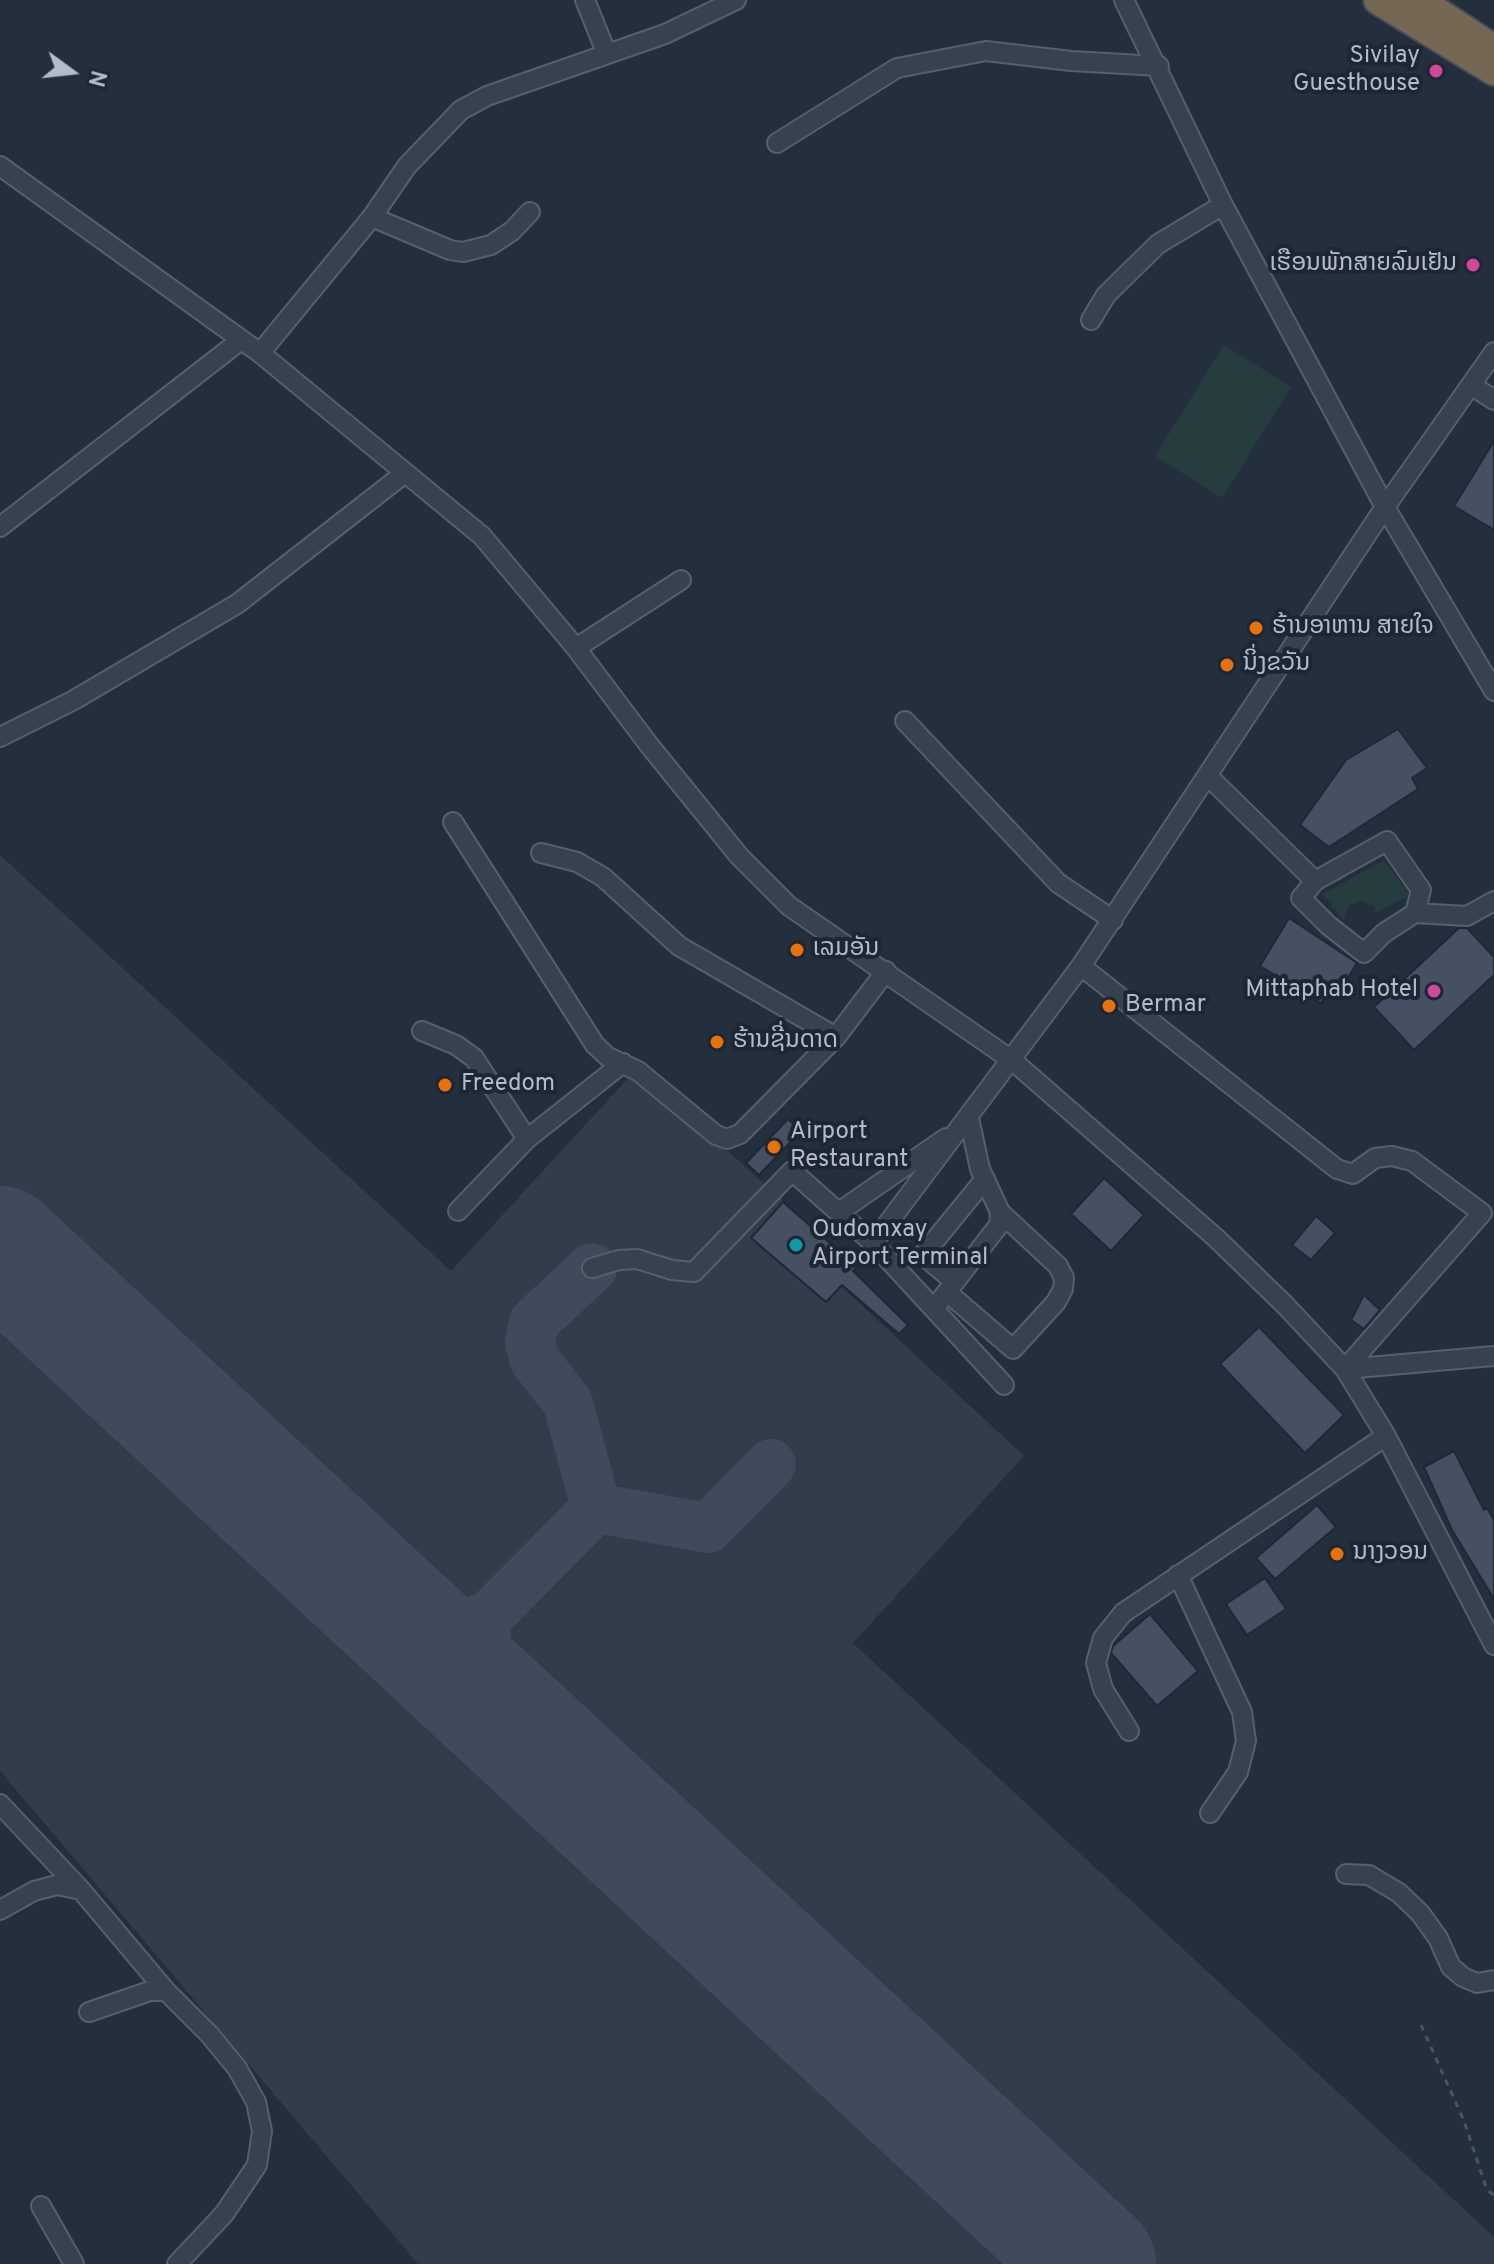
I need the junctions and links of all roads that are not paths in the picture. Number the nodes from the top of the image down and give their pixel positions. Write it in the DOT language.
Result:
graph roads {
  1 [pos="585,0"];
  2 [pos="736,0"];
  3 [pos="1124,0"];
  4 [pos="1378,0"];
  5 [pos="1419,0"];
  6 [pos="1494,49"];
  7 [pos="606,52"];
  8 [pos="1159,66"];
  9 [pos="1494,71"];
  10 [pos="777,143"];
  11 [pos="0,166"];
  12 [pos="1223,205"];
  13 [pos="530,212"];
  14 [pos="372,217"];
  15 [pos="1091,320"];
  16 [pos="241,340"];
  17 [pos="1494,352"];
  18 [pos="260,353"];
  19 [pos="1471,385"];
  20 [pos="1494,400"];
  21 [pos="405,473"];
  22 [pos="1385,507"];
  23 [pos="0,527"];
  24 [pos="681,580"];
  25 [pos="576,648"];
  26 [pos="1494,691"];
  27 [pos="905,721"];
  28 [pos="0,737"];
  29 [pos="1208,776"];
  30 [pos="453,822"];
  31 [pos="541,853"];
  32 [pos="1315,881"];
  33 [pos="1494,901"];
  34 [pos="1415,913"];
  35 [pos="1113,920"];
  36 [pos="1081,966"];
  37 [pos="886,971"];
  38 [pos="422,1031"];
  39 [pos="836,1037"];
  40 [pos="1013,1061"];
  41 [pos="623,1063"];
  42 [pos="967,1121"];
  43 [pos="527,1139"];
  44 [pos="985,1179"];
  45 [pos="458,1211"];
  46 [pos="839,1212"];
  47 [pos="1000,1212"];
  48 [pos="1488,1215"];
  49 [pos="873,1243"];
  50 [pos="592,1268"];
  51 [pos="951,1287"];
  52 [pos="933,1310"];
  53 [pos="1494,1356"];
  54 [pos="1345,1369"];
  55 [pos="1004,1385"];
  56 [pos="1386,1436"];
  57 [pos="1178,1575"];
  58 [pos="1494,1645"];
  59 [pos="1129,1731"];
  60 [pos="0,1804"];
  61 [pos="1210,1813"];
  62 [pos="1346,1874"];
  63 [pos="81,1890"];
  64 [pos="0,1910"];
  65 [pos="1494,1980"];
  66 [pos="166,1991"];
  67 [pos="89,2012"];
  68 [pos="41,2206"];
  69 [pos="74,2264"];
  70 [pos="177,2264"];
  1 -- 7 [label="street"];
  2 -- 7 [label="street"];
  3 -- 8 [label="street"];
  4 -- 9 [label="highway"];
  5 -- 6 [label="highway"];
  7 -- 14 [label="street"];
  8 -- 10 [label="street"];
  8 -- 12 [label="street"];
  11 -- 16 [label="street"];
  12 -- 15 [label="street"];
  12 -- 22 [label="street"];
  13 -- 14 [label="street"];
  14 -- 18 [label="street"];
  16 -- 18 [label="street"];
  16 -- 23 [label="street"];
  17 -- 19 [label="street"];
  18 -- 21 [label="street"];
  19 -- 20 [label="street"];
  19 -- 22 [label="street"];
  21 -- 25 [label="street"];
  21 -- 28 [label="street"];
  22 -- 26 [label="street"];
  22 -- 29 [label="street"];
  24 -- 25 [label="street"];
  25 -- 37 [label="street"];
  27 -- 35 [label="street"];
  29 -- 32 [label="street"];
  29 -- 35 [label="street"];
  30 -- 41 [label="street"];
  31 -- 39 [label="street"];
  32 -- 34 [label="street"];
  32 -- 34 [label="street"];
  33 -- 34 [label="street"];
  35 -- 36 [label="street"];
  36 -- 40 [label="street"];
  36 -- 48 [label="street"];
  37 -- 39 [label="street"];
  37 -- 40 [label="street"];
  38 -- 43 [label="street"];
  39 -- 41 [label="street"];
  40 -- 42 [label="street"];
  40 -- 54 [label="street"];
  41 -- 43 [label="street"];
  42 -- 44 [label="street"];
  42 -- 46 [label="street"];
  42 -- 49 [label="street"];
  43 -- 45 [label="street"];
  44 -- 47 [label="street"];
  44 -- 51 [label="street"];
  46 -- 49 [label="street"];
  46 -- 50 [label="street"];
  47 -- 51 [label="street"];
  47 -- 51 [label="street"];
  48 -- 54 [label="street"];
  49 -- 52 [label="street"];
  51 -- 52 [label="street"];
  52 -- 55 [label="street"];
  53 -- 54 [label="street"];
  54 -- 56 [label="street"];
  56 -- 57 [label="street"];
  56 -- 58 [label="street"];
  57 -- 59 [label="street"];
  57 -- 61 [label="street"];
  60 -- 63 [label="street"];
  62 -- 65 [label="street"];
  63 -- 64 [label="street"];
  63 -- 66 [label="street"];
  66 -- 67 [label="street"];
  66 -- 70 [label="street"];
  68 -- 69 [label="street"];
}
